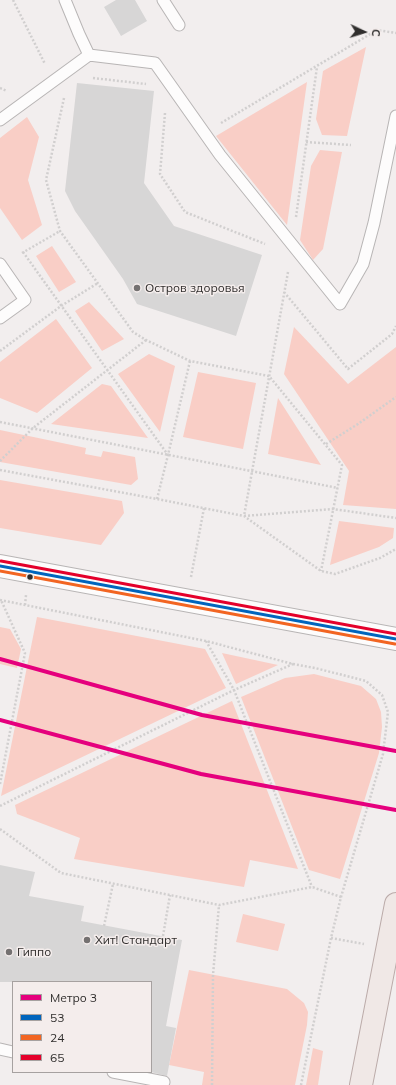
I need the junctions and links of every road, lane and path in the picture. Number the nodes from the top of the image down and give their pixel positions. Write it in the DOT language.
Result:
graph roads {
  1 [pos="13,0"];
  2 [pos="65,0"];
  3 [pos="163,0"];
  4 [pos="179,25"];
  5 [pos="396,33"];
  6 [pos="89,55"];
  7 [pos="317,67"];
  8 [pos="47,68"];
  9 [pos="92,78"];
  10 [pos="153,85"];
  11 [pos="0,88"];
  12 [pos="12,93"];
  13 [pos="64,97"];
  14 [pos="0,109"];
  15 [pos="165,110"];
  16 [pos="11,113"];
  17 [pos="396,116"];
  18 [pos="0,120"];
  19 [pos="204,134"];
  20 [pos="306,142"];
  21 [pos="351,145"];
  22 [pos="60,231"];
  23 [pos="292,249"];
  24 [pos="23,252"];
  25 [pos="1,266"];
  26 [pos="98,283"];
  27 [pos="284,292"];
  28 [pos="61,306"];
  29 [pos="0,318"];
  30 [pos="396,326"];
  31 [pos="146,340"];
  32 [pos="0,351"];
  33 [pos="190,361"];
  34 [pos="108,371"];
  35 [pos="269,376"];
  36 [pos="396,397"];
  37 [pos="0,422"];
  38 [pos="33,428"];
  39 [pos="326,444"];
  40 [pos="168,455"];
  41 [pos="0,461"];
  42 [pos="0,470"];
  43 [pos="252,472"];
  44 [pos="338,488"];
  45 [pos="157,499"];
  46 [pos="204,508"];
  47 [pos="333,509"];
  48 [pos="244,516"];
  49 [pos="396,518"];
  50 [pos="396,549"];
  51 [pos="0,566"];
  52 [pos="321,571"];
  53 [pos="0,600"];
  54 [pos="187,601"];
  55 [pos="396,639"];
  56 [pos="206,641"];
  57 [pos="293,664"];
  58 [pos="234,690"];
  59 [pos="0,784"];
  60 [pos="0,806"];
  61 [pos="0,829"];
  62 [pos="113,884"];
  63 [pos="312,887"];
  64 [pos="170,895"];
  65 [pos="341,897"];
  66 [pos="396,904"];
  67 [pos="219,905"];
  68 [pos="104,926"];
  69 [pos="163,936"];
  70 [pos="331,938"];
  71 [pos="388,948"];
  72 [pos="0,1050"];
  73 [pos="12,1052"];
  74 [pos="118,1073"];
  75 [pos="164,1082"];
  76 [pos="212,1085"];
  77 [pos="301,1085"];
  78 [pos="362,1085"];
  1 -- 8 [label="path"];
  2 -- 6 [label="lane"];
  3 -- 4 [label="lane"];
  5 -- 7 [label="path"];
  6 -- 16 [label="lane"];
  6 -- 19 [label="lane"];
  7 -- 19 [label="path"];
  7 -- 20 [label="path"];
  9 -- 10 [label="path"];
  11 -- 12 [label="path"];
  13 -- 22 [label="path"];
  14 -- 16 [label="lane"];
  15 -- 23 [label="path"];
  16 -- 18 [label="lane"];
  17 -- 23 [label="lane"];
  19 -- 23 [label="lane"];
  20 -- 21 [label="path"];
  20 -- 23 [label="path"];
  22 -- 24 [label="path"];
  22 -- 26 [label="path"];
  23 -- 27 [label="path"];
  24 -- 25 [label="path"];
  24 -- 28 [label="path"];
  25 -- 29 [label="lane"];
  26 -- 28 [label="path"];
  26 -- 31 [label="path"];
  27 -- 30 [label="path"];
  27 -- 35 [label="path"];
  28 -- 32 [label="path"];
  28 -- 34 [label="path"];
  31 -- 33 [label="path"];
  31 -- 34 [label="path"];
  33 -- 35 [label="path"];
  33 -- 40 [label="path"];
  34 -- 38 [label="path"];
  34 -- 40 [label="path"];
  35 -- 39 [label="path"];
  35 -- 43 [label="path"];
  36 -- 39 [label="path"];
  37 -- 38 [label="path"];
  38 -- 40 [label="path"];
  38 -- 41 [label="path"];
  39 -- 44 [label="path"];
  40 -- 43 [label="path"];
  40 -- 45 [label="path"];
  42 -- 45 [label="path"];
  43 -- 44 [label="path"];
  43 -- 48 [label="path"];
  44 -- 47 [label="path"];
  45 -- 46 [label="path"];
  46 -- 48 [label="path"];
  46 -- 54 [label="path"];
  47 -- 48 [label="path"];
  47 -- 49 [label="path"];
  47 -- 52 [label="path"];
  48 -- 52 [label="path"];
  50 -- 52 [label="path"];
  51 -- 54 [label="main road"];
  53 -- 56 [label="path"];
  53 -- 59 [label="path"];
  54 -- 55 [label="main road"];
  56 -- 57 [label="path"];
  56 -- 58 [label="path"];
  57 -- 58 [label="path"];
  57 -- 65 [label="path"];
  58 -- 60 [label="path"];
  58 -- 63 [label="path"];
  61 -- 62 [label="path"];
  62 -- 64 [label="path"];
  62 -- 68 [label="path"];
  63 -- 65 [label="path"];
  63 -- 67 [label="path"];
  64 -- 67 [label="path"];
  64 -- 69 [label="path"];
  65 -- 70 [label="path"];
  66 -- 71 [label="main road"];
  67 -- 76 [label="path"];
  70 -- 71 [label="path"];
  70 -- 77 [label="path"];
  71 -- 78 [label="main road"];
  72 -- 73 [label="lane"];
  74 -- 75 [label="lane"];
}
